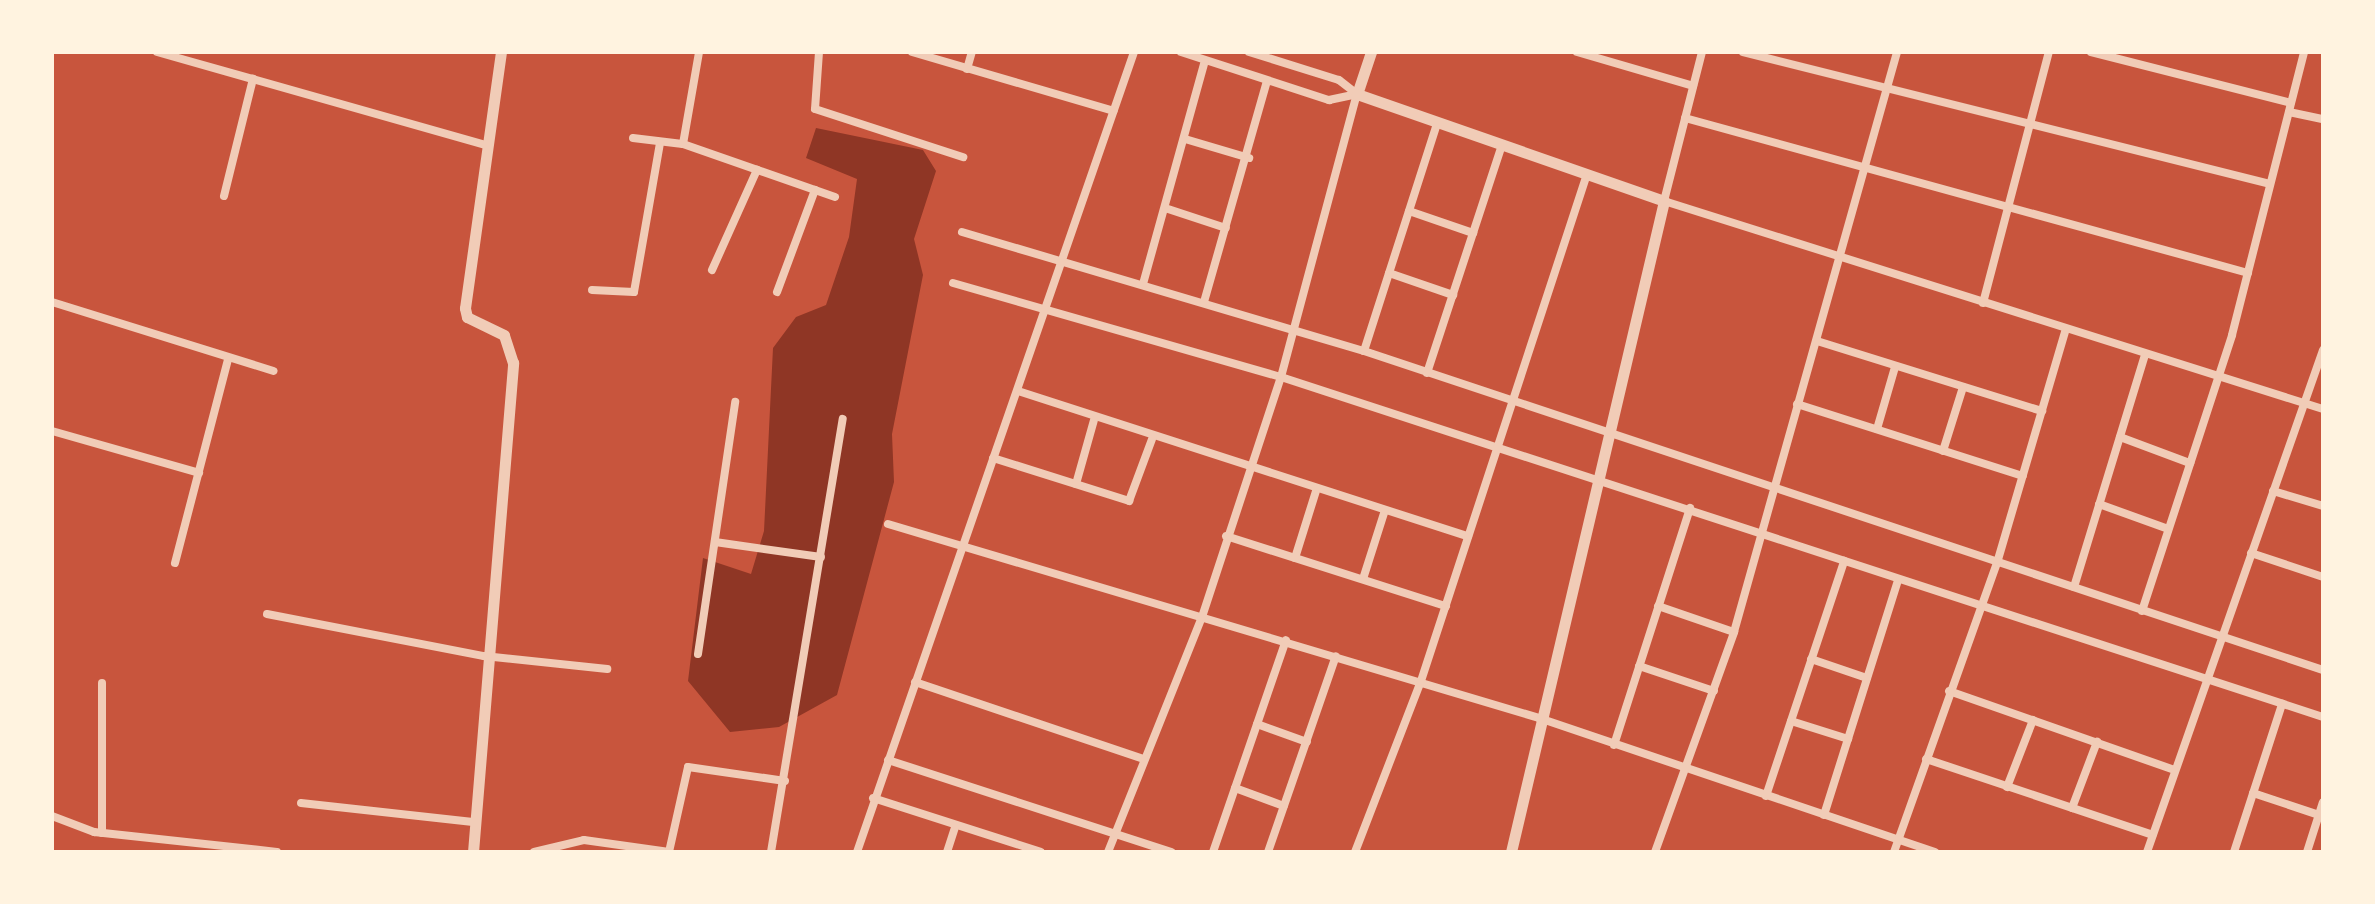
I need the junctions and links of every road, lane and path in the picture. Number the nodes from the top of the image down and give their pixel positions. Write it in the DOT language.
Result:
graph roads {
  1 [pos="157,52"];
  2 [pos="501,52"];
  3 [pos="699,52"];
  4 [pos="819,52"];
  5 [pos="912,52"];
  6 [pos="972,52"];
  7 [pos="1134,52"];
  8 [pos="1181,52"];
  9 [pos="1249,52"];
  10 [pos="1371,52"];
  11 [pos="1577,52"];
  12 [pos="1702,52"];
  13 [pos="1743,52"];
  14 [pos="1897,52"];
  15 [pos="2049,52"];
  16 [pos="2091,52"];
  17 [pos="2304,52"];
  18 [pos="1205,61"];
  19 [pos="967,69"];
  20 [pos="253,79"];
  21 [pos="1267,81"];
  22 [pos="1693,86"];
  23 [pos="1888,87"];
  24 [pos="1357,94"];
  25 [pos="2290,107"];
  26 [pos="1114,111"];
  27 [pos="1685,118"];
  28 [pos="2323,119"];
  29 [pos="1437,123"];
  30 [pos="2030,123"];
  31 [pos="633,138"];
  32 [pos="1185,139"];
  33 [pos="660,143"];
  34 [pos="683,144"];
  35 [pos="485,145"];
  36 [pos="1502,145"];
  37 [pos="963,157"];
  38 [pos="1249,158"];
  39 [pos="757,170"];
  40 [pos="1867,171"];
  41 [pos="1587,174"];
  42 [pos="2270,184"];
  43 [pos="815,190"];
  44 [pos="224,196"];
  45 [pos="835,197"];
  46 [pos="1664,201"];
  47 [pos="1165,208"];
  48 [pos="2008,209"];
  49 [pos="1409,211"];
  50 [pos="1226,228"];
  51 [pos="962,232"];
  52 [pos="1473,233"];
  53 [pos="1844,259"];
  54 [pos="1065,261"];
  55 [pos="712,270"];
  56 [pos="1389,273"];
  57 [pos="2248,273"];
  58 [pos="953,283"];
  59 [pos="1143,284"];
  60 [pos="592,290"];
  61 [pos="777,292"];
  62 [pos="1453,295"];
  63 [pos="52,302"];
  64 [pos="1204,302"];
  65 [pos="1983,303"];
  66 [pos="1049,310"];
  67 [pos="2066,329"];
  68 [pos="1293,331"];
  69 [pos="1817,341"];
  70 [pos="1364,351"];
  71 [pos="2145,355"];
  72 [pos="2322,355"];
  73 [pos="228,359"];
  74 [pos="1895,367"];
  75 [pos="274,371"];
  76 [pos="1427,373"];
  77 [pos="1281,377"];
  78 [pos="2219,377"];
  79 [pos="1963,387"];
  80 [pos="1018,391"];
  81 [pos="735,402"];
  82 [pos="1512,403"];
  83 [pos="2304,403"];
  84 [pos="1797,404"];
  85 [pos="2323,409"];
  86 [pos="2042,411"];
  87 [pos="843,419"];
  88 [pos="1094,420"];
  89 [pos="1877,429"];
  90 [pos="52,431"];
  91 [pos="1609,435"];
  92 [pos="2120,437"];
  93 [pos="1152,439"];
  94 [pos="1497,448"];
  95 [pos="1943,451"];
  96 [pos="993,458"];
  97 [pos="2190,463"];
  98 [pos="1251,467"];
  99 [pos="199,473"];
  100 [pos="2023,476"];
  101 [pos="1598,481"];
  102 [pos="1076,484"];
  103 [pos="1317,488"];
  104 [pos="1773,490"];
  105 [pos="2273,491"];
  106 [pos="2099,504"];
  107 [pos="2323,506"];
  108 [pos="1690,508"];
  109 [pos="1385,510"];
  110 [pos="888,524"];
  111 [pos="2168,529"];
  112 [pos="1762,530"];
  113 [pos="1226,536"];
  114 [pos="1468,536"];
  115 [pos="715,542"];
  116 [pos="960,546"];
  117 [pos="2251,553"];
  118 [pos="821,557"];
  119 [pos="1295,558"];
  120 [pos="1844,561"];
  121 [pos="175,563"];
  122 [pos="1997,563"];
  123 [pos="2323,577"];
  124 [pos="1363,579"];
  125 [pos="1898,580"];
  126 [pos="2074,587"];
  127 [pos="1978,605"];
  128 [pos="1446,606"];
  129 [pos="1658,606"];
  130 [pos="2142,611"];
  131 [pos="267,614"];
  132 [pos="1202,617"];
  133 [pos="1734,632"];
  134 [pos="2222,637"];
  135 [pos="1286,640"];
  136 [pos="698,654"];
  137 [pos="484,656"];
  138 [pos="1336,656"];
  139 [pos="1811,659"];
  140 [pos="1639,666"];
  141 [pos="607,669"];
  142 [pos="2323,670"];
  143 [pos="1867,678"];
  144 [pos="2207,680"];
  145 [pos="1421,681"];
  146 [pos="915,682"];
  147 [pos="102,683"];
  148 [pos="1714,691"];
  149 [pos="1949,691"];
  150 [pos="2282,704"];
  151 [pos="2323,717"];
  152 [pos="1539,718"];
  153 [pos="2033,720"];
  154 [pos="1791,721"];
  155 [pos="1257,724"];
  156 [pos="1848,739"];
  157 [pos="1307,742"];
  158 [pos="2097,742"];
  159 [pos="1614,745"];
  160 [pos="1144,759"];
  161 [pos="1926,759"];
  162 [pos="888,760"];
  163 [pos="1688,770"];
  164 [pos="2175,770"];
  165 [pos="785,781"];
  166 [pos="2007,787"];
  167 [pos="1235,788"];
  168 [pos="2253,793"];
  169 [pos="1766,796"];
  170 [pos="873,798"];
  171 [pos="2323,802"];
  172 [pos="301,803"];
  173 [pos="1284,806"];
  174 [pos="2072,808"];
  175 [pos="1824,815"];
  176 [pos="2319,815"];
  177 [pos="52,816"];
  178 [pos="473,822"];
  179 [pos="956,825"];
  180 [pos="102,833"];
  181 [pos="1114,833"];
  182 [pos="2153,835"];
  183 [pos="1898,840"];
  184 [pos="1022,849"];
  185 [pos="277,852"];
  186 [pos="473,852"];
  187 [pos="534,852"];
  188 [pos="669,852"];
  189 [pos="771,852"];
  190 [pos="857,852"];
  191 [pos="947,852"];
  192 [pos="1041,852"];
  193 [pos="1108,852"];
  194 [pos="1171,852"];
  195 [pos="1213,852"];
  196 [pos="1268,852"];
  197 [pos="1355,852"];
  198 [pos="1511,852"];
  199 [pos="1656,852"];
  200 [pos="1894,852"];
  201 [pos="1935,852"];
  202 [pos="2147,852"];
  203 [pos="2234,852"];
  204 [pos="2307,852"];
  1 -- 20 [label="street"];
  2 -- 35 [label="street"];
  3 -- 34 [label="street"];
  4 -- 37 [label="street"];
  5 -- 19 [label="street"];
  6 -- 19 [label="street"];
  7 -- 26 [label="street"];
  8 -- 18 [label="street"];
  9 -- 24 [label="street"];
  10 -- 24 [label="street"];
  11 -- 22 [label="street"];
  12 -- 22 [label="street"];
  13 -- 23 [label="street"];
  14 -- 23 [label="street"];
  15 -- 30 [label="street"];
  16 -- 25 [label="street"];
  17 -- 25 [label="street"];
  18 -- 21 [label="street"];
  18 -- 32 [label="street"];
  19 -- 26 [label="street"];
  20 -- 35 [label="street"];
  20 -- 44 [label="street"];
  21 -- 24 [label="street"];
  21 -- 38 [label="street"];
  22 -- 27 [label="street"];
  23 -- 30 [label="street"];
  23 -- 40 [label="street"];
  24 -- 29 [label="street"];
  24 -- 68 [label="street"];
  25 -- 28 [label="street"];
  25 -- 42 [label="street"];
  26 -- 54 [label="street"];
  27 -- 40 [label="street"];
  27 -- 46 [label="street"];
  29 -- 36 [label="street"];
  29 -- 49 [label="street"];
  30 -- 42 [label="street"];
  30 -- 48 [label="street"];
  31 -- 33 [label="street"];
  32 -- 38 [label="street"];
  32 -- 47 [label="street"];
  33 -- 34 [label="street"];
  33 -- 60 [label="street"];
  34 -- 39 [label="street"];
  35 -- 137 [label="street"];
  36 -- 41 [label="street"];
  36 -- 52 [label="street"];
  38 -- 50 [label="street"];
  39 -- 43 [label="street"];
  39 -- 55 [label="street"];
  40 -- 48 [label="street"];
  40 -- 53 [label="street"];
  41 -- 46 [label="street"];
  41 -- 82 [label="street"];
  42 -- 57 [label="street"];
  43 -- 45 [label="street"];
  43 -- 61 [label="street"];
  46 -- 53 [label="street"];
  46 -- 91 [label="street"];
  47 -- 50 [label="street"];
  47 -- 59 [label="street"];
  48 -- 57 [label="street"];
  48 -- 65 [label="street"];
  49 -- 52 [label="street"];
  49 -- 56 [label="street"];
  50 -- 64 [label="street"];
  51 -- 54 [label="street"];
  52 -- 62 [label="street"];
  53 -- 65 [label="street"];
  53 -- 69 [label="street"];
  54 -- 59 [label="street"];
  54 -- 66 [label="street"];
  56 -- 62 [label="street"];
  56 -- 70 [label="street"];
  57 -- 78 [label="street"];
  58 -- 66 [label="street"];
  59 -- 64 [label="street"];
  62 -- 76 [label="street"];
  63 -- 73 [label="street"];
  64 -- 68 [label="street"];
  65 -- 67 [label="street"];
  66 -- 77 [label="street"];
  66 -- 80 [label="street"];
  67 -- 71 [label="street"];
  67 -- 86 [label="street"];
  68 -- 70 [label="street"];
  68 -- 77 [label="street"];
  69 -- 74 [label="street"];
  69 -- 84 [label="street"];
  70 -- 76 [label="street"];
  71 -- 78 [label="street"];
  71 -- 92 [label="street"];
  72 -- 83 [label="street"];
  73 -- 75 [label="street"];
  73 -- 99 [label="street"];
  74 -- 79 [label="street"];
  74 -- 89 [label="street"];
  76 -- 82 [label="street"];
  77 -- 94 [label="street"];
  77 -- 98 [label="street"];
  78 -- 83 [label="street"];
  78 -- 97 [label="street"];
  79 -- 86 [label="street"];
  79 -- 95 [label="street"];
  80 -- 88 [label="street"];
  80 -- 96 [label="street"];
  81 -- 115 [label="street"];
  82 -- 91 [label="street"];
  82 -- 94 [label="street"];
  83 -- 85 [label="street"];
  83 -- 105 [label="street"];
  84 -- 89 [label="street"];
  84 -- 104 [label="street"];
  86 -- 100 [label="street"];
  87 -- 118 [label="street"];
  88 -- 93 [label="street"];
  88 -- 102 [label="street"];
  89 -- 95 [label="street"];
  90 -- 99 [label="street"];
  91 -- 101 [label="street"];
  91 -- 104 [label="street"];
  92 -- 97 [label="street"];
  92 -- 106 [label="street"];
  93 -- 98 [label="street"];
  93 -- 102 [label="street"];
  94 -- 101 [label="street"];
  94 -- 114 [label="street"];
  95 -- 100 [label="street"];
  96 -- 102 [label="street"];
  96 -- 116 [label="street"];
  97 -- 111 [label="street"];
  98 -- 103 [label="street"];
  98 -- 113 [label="street"];
  99 -- 121 [label="street"];
  100 -- 122 [label="street"];
  101 -- 108 [label="street"];
  101 -- 152 [label="street"];
  103 -- 109 [label="street"];
  103 -- 119 [label="street"];
  104 -- 112 [label="street"];
  104 -- 122 [label="street"];
  105 -- 107 [label="street"];
  105 -- 117 [label="street"];
  106 -- 111 [label="street"];
  106 -- 126 [label="street"];
  108 -- 112 [label="street"];
  108 -- 129 [label="street"];
  109 -- 114 [label="street"];
  109 -- 124 [label="street"];
  110 -- 116 [label="street"];
  111 -- 130 [label="street"];
  112 -- 120 [label="street"];
  112 -- 133 [label="street"];
  113 -- 119 [label="street"];
  113 -- 132 [label="street"];
  114 -- 128 [label="street"];
  115 -- 118 [label="street"];
  115 -- 136 [label="street"];
  116 -- 132 [label="street"];
  116 -- 146 [label="street"];
  117 -- 123 [label="street"];
  117 -- 134 [label="street"];
  118 -- 165 [label="street"];
  119 -- 124 [label="street"];
  120 -- 125 [label="street"];
  120 -- 139 [label="street"];
  122 -- 126 [label="street"];
  122 -- 127 [label="street"];
  124 -- 128 [label="street"];
  125 -- 127 [label="street"];
  125 -- 143 [label="street"];
  126 -- 130 [label="street"];
  127 -- 144 [label="street"];
  127 -- 149 [label="street"];
  128 -- 145 [label="street"];
  129 -- 133 [label="street"];
  129 -- 140 [label="street"];
  130 -- 134 [label="street"];
  131 -- 137 [label="street"];
  132 -- 135 [label="street"];
  132 -- 160 [label="street"];
  133 -- 148 [label="street"];
  134 -- 142 [label="street"];
  134 -- 144 [label="street"];
  135 -- 138 [label="street"];
  135 -- 155 [label="street"];
  137 -- 141 [label="street"];
  137 -- 178 [label="street"];
  138 -- 145 [label="street"];
  138 -- 157 [label="street"];
  139 -- 143 [label="street"];
  139 -- 154 [label="street"];
  140 -- 148 [label="street"];
  140 -- 159 [label="street"];
  143 -- 156 [label="street"];
  144 -- 150 [label="street"];
  144 -- 164 [label="street"];
  145 -- 152 [label="street"];
  145 -- 197 [label="street"];
  146 -- 160 [label="street"];
  146 -- 162 [label="street"];
  147 -- 180 [label="street"];
  148 -- 163 [label="street"];
  149 -- 153 [label="street"];
  149 -- 161 [label="street"];
  150 -- 151 [label="street"];
  150 -- 168 [label="street"];
  152 -- 159 [label="street"];
  152 -- 198 [label="street"];
  153 -- 158 [label="street"];
  153 -- 166 [label="street"];
  154 -- 156 [label="street"];
  154 -- 169 [label="street"];
  155 -- 157 [label="street"];
  155 -- 167 [label="street"];
  156 -- 175 [label="street"];
  157 -- 173 [label="street"];
  158 -- 164 [label="street"];
  158 -- 174 [label="street"];
  159 -- 163 [label="street"];
  160 -- 181 [label="street"];
  161 -- 166 [label="street"];
  161 -- 183 [label="street"];
  162 -- 170 [label="street"];
  162 -- 181 [label="street"];
  163 -- 169 [label="street"];
  163 -- 199 [label="street"];
  164 -- 182 [label="street"];
  165 -- 188 [label="street"];
  165 -- 189 [label="street"];
  166 -- 174 [label="street"];
  167 -- 173 [label="street"];
  167 -- 195 [label="street"];
  168 -- 176 [label="street"];
  168 -- 203 [label="street"];
  169 -- 175 [label="street"];
  170 -- 179 [label="street"];
  170 -- 190 [label="street"];
  171 -- 176 [label="street"];
  172 -- 178 [label="street"];
  173 -- 196 [label="street"];
  174 -- 182 [label="street"];
  175 -- 183 [label="street"];
  176 -- 204 [label="street"];
  177 -- 180 [label="street"];
  178 -- 186 [label="street"];
  179 -- 184 [label="street"];
  179 -- 191 [label="street"];
  180 -- 185 [label="street"];
  181 -- 193 [label="street"];
  181 -- 194 [label="street"];
  182 -- 202 [label="street"];
  183 -- 200 [label="street"];
  183 -- 201 [label="street"];
  184 -- 192 [label="street"];
  187 -- 188 [label="street"];
}
